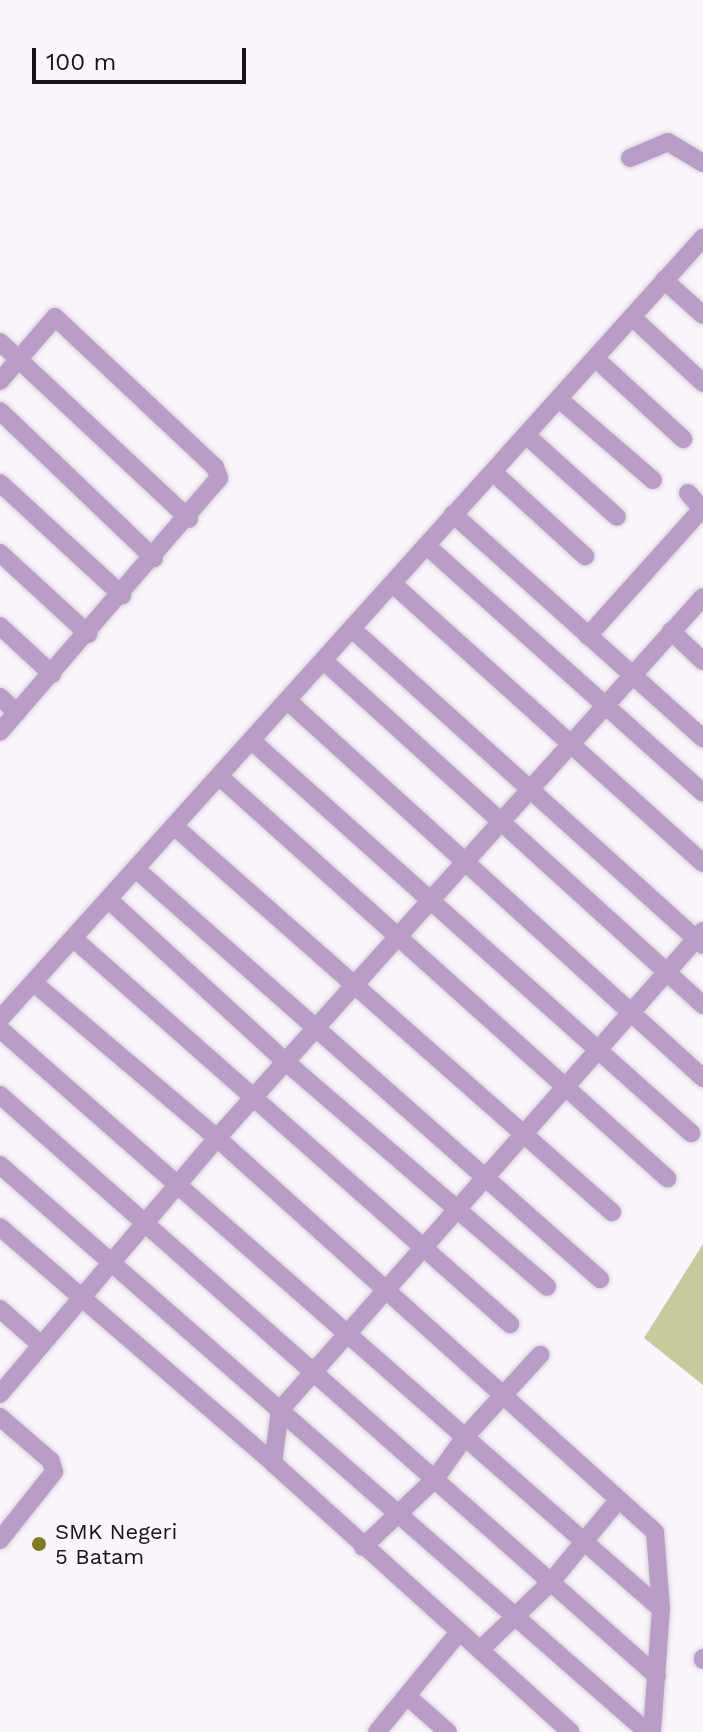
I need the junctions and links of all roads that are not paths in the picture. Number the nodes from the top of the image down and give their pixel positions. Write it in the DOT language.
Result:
graph roads {
  1 [pos="630,158"];
  2 [pos="703,163"];
  3 [pos="703,238"];
  4 [pos="664,280"];
  5 [pos="703,315"];
  6 [pos="632,317"];
  7 [pos="0,342"];
  8 [pos="595,358"];
  9 [pos="19,360"];
  10 [pos="0,381"];
  11 [pos="703,383"];
  12 [pos="559,399"];
  13 [pos="0,411"];
  14 [pos="526,435"];
  15 [pos="683,439"];
  16 [pos="493,472"];
  17 [pos="653,480"];
  18 [pos="0,483"];
  19 [pos="688,493"];
  20 [pos="703,509"];
  21 [pos="453,514"];
  22 [pos="617,517"];
  23 [pos="189,519"];
  24 [pos="427,546"];
  25 [pos="0,553"];
  26 [pos="585,556"];
  27 [pos="154,558"];
  28 [pos="393,584"];
  29 [pos="122,595"];
  30 [pos="703,597"];
  31 [pos="0,626"];
  32 [pos="352,629"];
  33 [pos="671,631"];
  34 [pos="88,634"];
  35 [pos="588,636"];
  36 [pos="324,661"];
  37 [pos="703,661"];
  38 [pos="52,674"];
  39 [pos="632,674"];
  40 [pos="0,697"];
  41 [pos="288,701"];
  42 [pos="606,706"];
  43 [pos="17,713"];
  44 [pos="0,732"];
  45 [pos="703,738"];
  46 [pos="252,741"];
  47 [pos="571,745"];
  48 [pos="220,777"];
  49 [pos="531,790"];
  50 [pos="703,793"];
  51 [pos="502,823"];
  52 [pos="174,826"];
  53 [pos="466,863"];
  54 [pos="703,863"];
  55 [pos="137,870"];
  56 [pos="109,900"];
  57 [pos="431,902"];
  58 [pos="399,938"];
  59 [pos="701,938"];
  60 [pos="74,939"];
  61 [pos="667,972"];
  62 [pos="34,983"];
  63 [pos="355,986"];
  64 [pos="703,1005"];
  65 [pos="631,1012"];
  66 [pos="0,1019"];
  67 [pos="319,1027"];
  68 [pos="0,1029"];
  69 [pos="598,1050"];
  70 [pos="287,1063"];
  71 [pos="703,1078"];
  72 [pos="565,1086"];
  73 [pos="0,1095"];
  74 [pos="254,1098"];
  75 [pos="522,1133"];
  76 [pos="691,1133"];
  77 [pos="217,1138"];
  78 [pos="0,1165"];
  79 [pos="486,1175"];
  80 [pos="667,1178"];
  81 [pos="180,1183"];
  82 [pos="457,1208"];
  83 [pos="612,1212"];
  84 [pos="146,1222"];
  85 [pos="0,1227"];
  86 [pos="423,1247"];
  87 [pos="111,1260"];
  88 [pos="600,1279"];
  89 [pos="547,1287"];
  90 [pos="384,1290"];
  91 [pos="80,1298"];
  92 [pos="0,1309"];
  93 [pos="510,1324"];
  94 [pos="344,1333"];
  95 [pos="41,1345"];
  96 [pos="540,1355"];
  97 [pos="315,1374"];
  98 [pos="3,1385"];
  99 [pos="504,1395"];
  100 [pos="280,1410"];
  101 [pos="0,1417"];
  102 [pos="464,1438"];
  103 [pos="273,1463"];
  104 [pos="435,1479"];
  105 [pos="618,1500"];
  106 [pos="399,1517"];
  107 [pos="0,1540"];
  108 [pos="580,1542"];
  109 [pos="363,1547"];
  110 [pos="551,1582"];
  111 [pos="661,1609"];
  112 [pos="516,1619"];
  113 [pos="459,1632"];
  114 [pos="480,1650"];
  115 [pos="657,1676"];
  116 [pos="408,1697"];
  117 [pos="377,1732"];
  118 [pos="448,1732"];
  119 [pos="571,1732"];
  120 [pos="649,1732"];
  1 -- 2 [label="street"];
  3 -- 4 [label="street"];
  4 -- 5 [label="street"];
  4 -- 6 [label="street"];
  6 -- 8 [label="street"];
  6 -- 11 [label="street"];
  7 -- 9 [label="street"];
  8 -- 12 [label="street"];
  8 -- 15 [label="street"];
  9 -- 10 [label="street"];
  9 -- 23 [label="street"];
  9 -- 23 [label="street"];
  12 -- 14 [label="street"];
  12 -- 17 [label="street"];
  13 -- 27 [label="street"];
  14 -- 16 [label="street"];
  14 -- 22 [label="street"];
  16 -- 21 [label="street"];
  16 -- 26 [label="street"];
  18 -- 29 [label="street"];
  19 -- 20 [label="street"];
  20 -- 35 [label="street"];
  21 -- 24 [label="street"];
  21 -- 35 [label="street"];
  23 -- 27 [label="street"];
  24 -- 28 [label="street"];
  24 -- 42 [label="street"];
  25 -- 34 [label="street"];
  27 -- 29 [label="street"];
  28 -- 32 [label="street"];
  28 -- 47 [label="street"];
  29 -- 34 [label="street"];
  30 -- 33 [label="street"];
  31 -- 38 [label="street"];
  32 -- 36 [label="street"];
  32 -- 49 [label="street"];
  33 -- 37 [label="street"];
  33 -- 39 [label="street"];
  34 -- 38 [label="street"];
  35 -- 39 [label="street"];
  36 -- 41 [label="street"];
  36 -- 51 [label="street"];
  38 -- 43 [label="street"];
  39 -- 42 [label="street"];
  39 -- 45 [label="street"];
  40 -- 43 [label="street"];
  41 -- 46 [label="street"];
  41 -- 53 [label="street"];
  42 -- 47 [label="street"];
  42 -- 50 [label="street"];
  43 -- 44 [label="street"];
  46 -- 48 [label="street"];
  46 -- 57 [label="street"];
  47 -- 49 [label="street"];
  47 -- 54 [label="street"];
  48 -- 52 [label="street"];
  48 -- 58 [label="street"];
  49 -- 51 [label="street"];
  49 -- 59 [label="street"];
  51 -- 53 [label="street"];
  51 -- 61 [label="street"];
  52 -- 55 [label="street"];
  52 -- 63 [label="street"];
  53 -- 57 [label="street"];
  53 -- 65 [label="street"];
  55 -- 56 [label="street"];
  55 -- 67 [label="street"];
  56 -- 60 [label="street"];
  56 -- 70 [label="street"];
  57 -- 58 [label="street"];
  57 -- 69 [label="street"];
  58 -- 63 [label="street"];
  58 -- 72 [label="street"];
  59 -- 61 [label="street"];
  60 -- 62 [label="street"];
  60 -- 74 [label="street"];
  61 -- 64 [label="street"];
  61 -- 65 [label="street"];
  62 -- 66 [label="street"];
  62 -- 77 [label="street"];
  63 -- 67 [label="street"];
  63 -- 75 [label="street"];
  65 -- 69 [label="street"];
  65 -- 71 [label="street"];
  67 -- 70 [label="street"];
  67 -- 79 [label="street"];
  68 -- 81 [label="street"];
  69 -- 72 [label="street"];
  69 -- 76 [label="street"];
  70 -- 74 [label="street"];
  70 -- 82 [label="street"];
  72 -- 75 [label="street"];
  72 -- 80 [label="street"];
  73 -- 84 [label="street"];
  74 -- 77 [label="street"];
  74 -- 86 [label="street"];
  75 -- 79 [label="street"];
  75 -- 83 [label="street"];
  77 -- 81 [label="street"];
  77 -- 90 [label="street"];
  78 -- 87 [label="street"];
  79 -- 82 [label="street"];
  79 -- 88 [label="street"];
  81 -- 84 [label="street"];
  81 -- 94 [label="street"];
  82 -- 86 [label="street"];
  82 -- 89 [label="street"];
  84 -- 87 [label="street"];
  84 -- 97 [label="street"];
  85 -- 91 [label="street"];
  86 -- 90 [label="street"];
  86 -- 93 [label="street"];
  87 -- 91 [label="street"];
  87 -- 100 [label="street"];
  90 -- 94 [label="street"];
  90 -- 99 [label="street"];
  91 -- 95 [label="street"];
  91 -- 103 [label="street"];
  92 -- 95 [label="street"];
  94 -- 97 [label="street"];
  94 -- 102 [label="street"];
  95 -- 98 [label="street"];
  96 -- 99 [label="street"];
  97 -- 100 [label="street"];
  97 -- 104 [label="street"];
  99 -- 102 [label="street"];
  99 -- 105 [label="street"];
  100 -- 103 [label="street"];
  100 -- 106 [label="street"];
  101 -- 107 [label="street"];
  102 -- 104 [label="street"];
  102 -- 108 [label="street"];
  103 -- 109 [label="street"];
  104 -- 106 [label="street"];
  104 -- 110 [label="street"];
  105 -- 108 [label="street"];
  105 -- 111 [label="street"];
  106 -- 109 [label="street"];
  106 -- 112 [label="street"];
  108 -- 110 [label="street"];
  108 -- 111 [label="street"];
  109 -- 113 [label="street"];
  110 -- 112 [label="street"];
  110 -- 115 [label="street"];
  111 -- 115 [label="street"];
  112 -- 114 [label="street"];
  112 -- 120 [label="street"];
  113 -- 114 [label="street"];
  113 -- 116 [label="street"];
  114 -- 119 [label="street"];
  115 -- 120 [label="street"];
  116 -- 117 [label="street"];
  116 -- 118 [label="street"];
}
